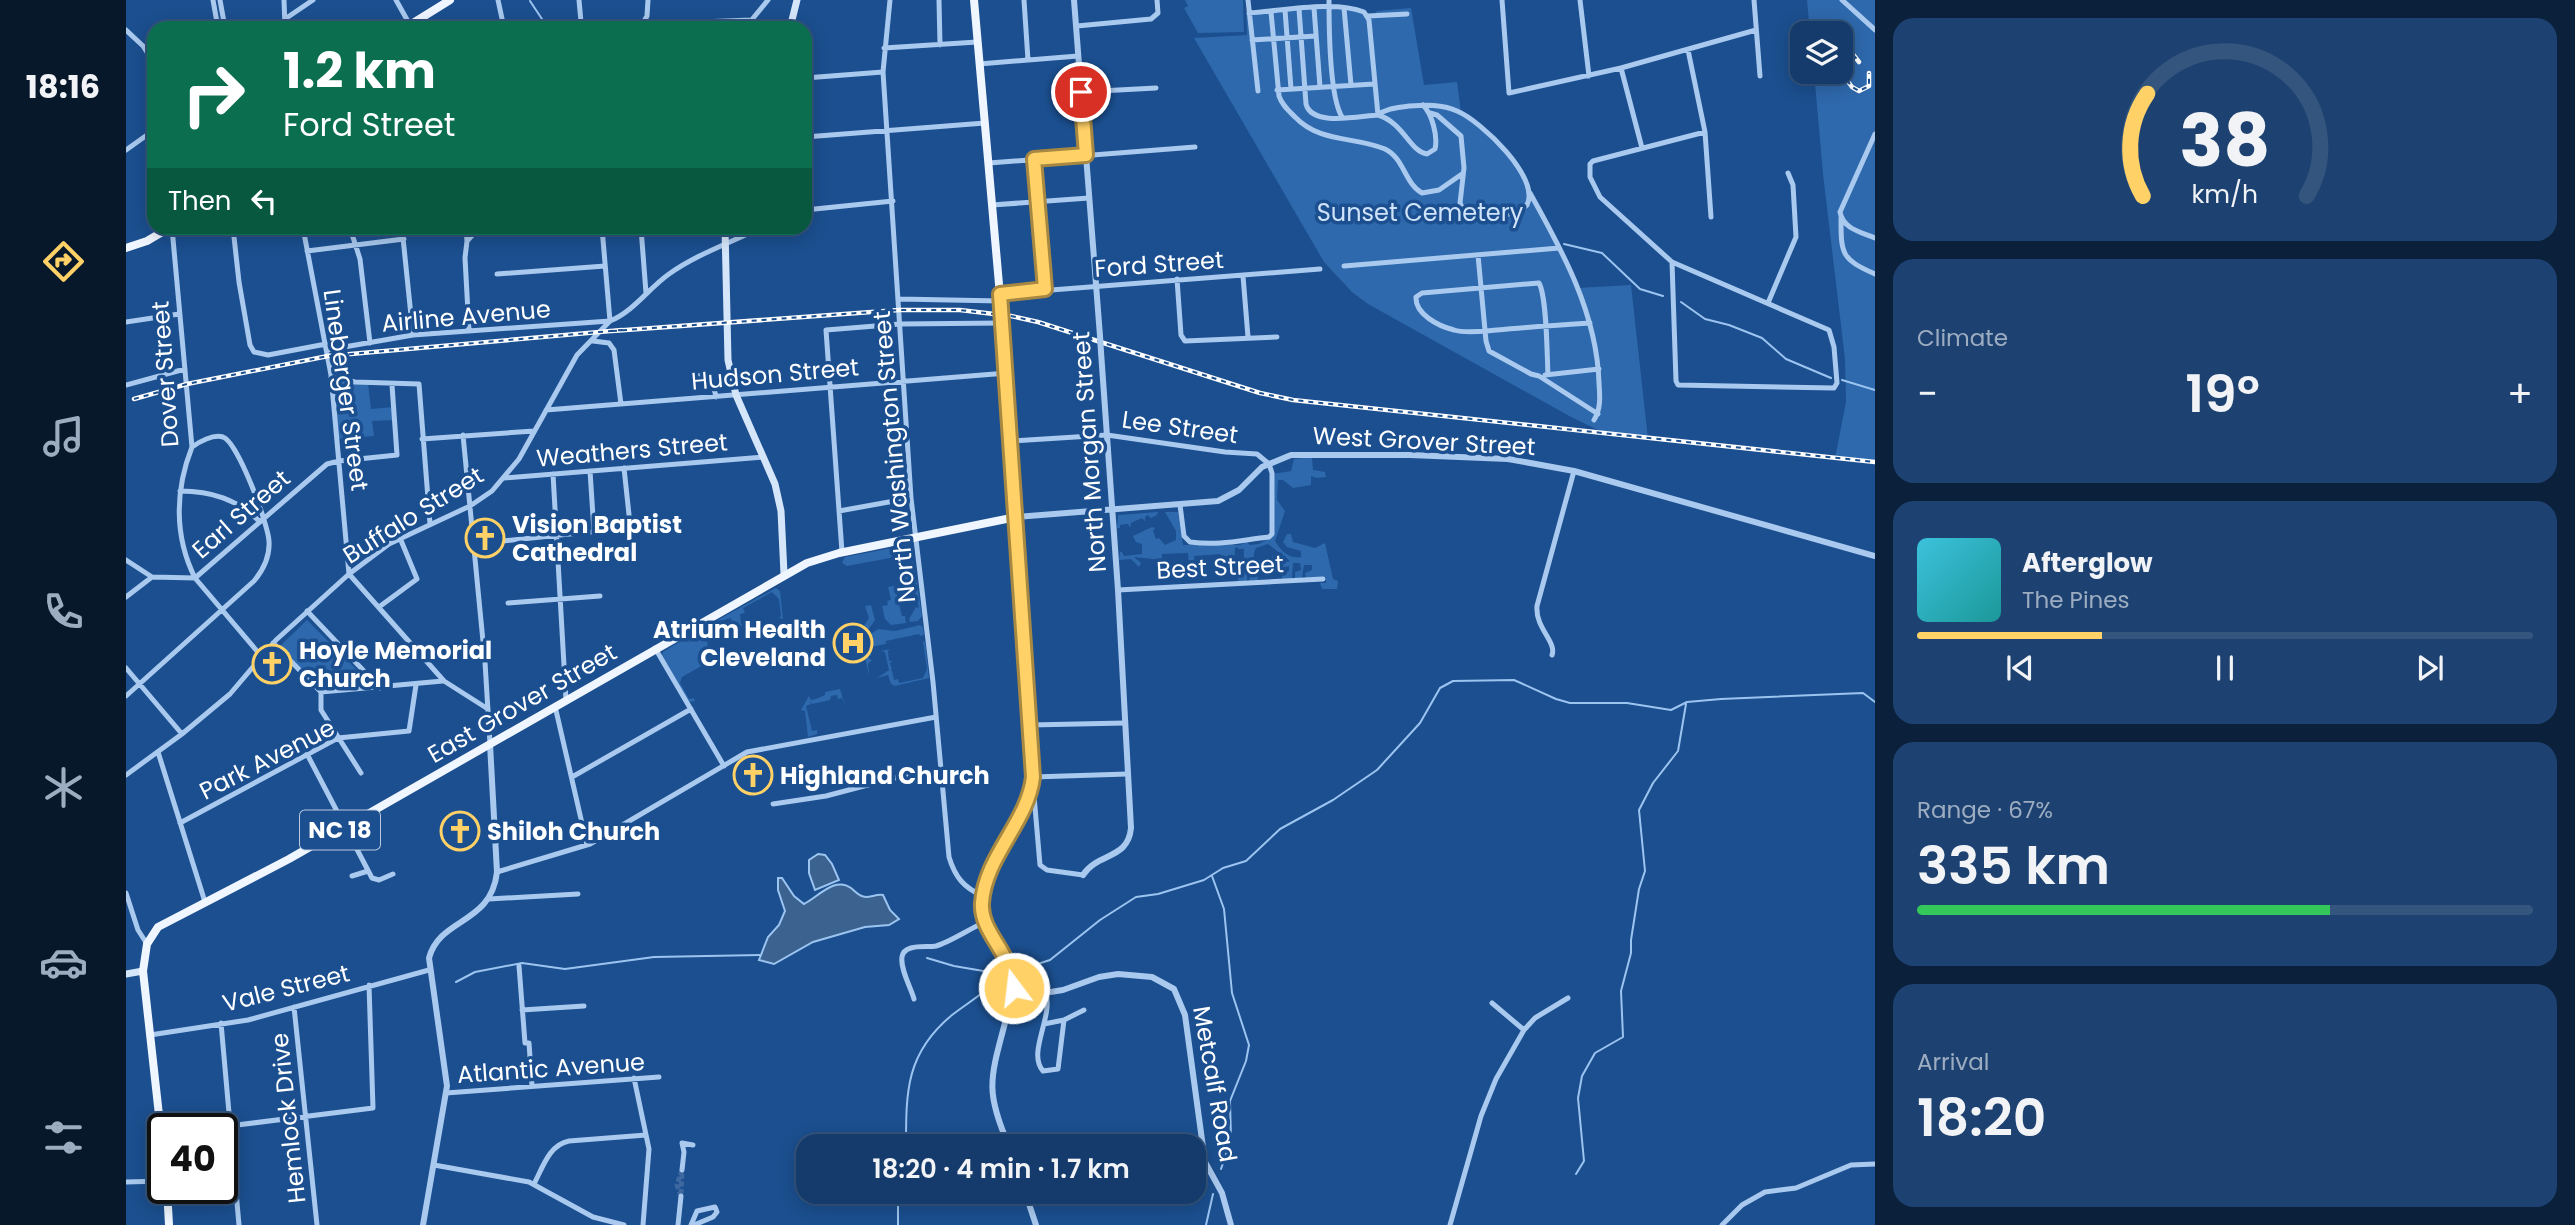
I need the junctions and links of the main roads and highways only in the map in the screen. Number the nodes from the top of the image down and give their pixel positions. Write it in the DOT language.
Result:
graph roads {
  1 [pos="449,0"];
  2 [pos="797,0"];
  3 [pos="974,0"];
  4 [pos="416,21"];
  5 [pos="792,21"];
  6 [pos="158,235"];
  7 [pos="725,235"];
  8 [pos="126,248"];
  9 [pos="785,574"];
  10 [pos="143,971"];
  11 [pos="126,974"];
  12 [pos="159,1113"];
  13 [pos="168,1204"];
  14 [pos="169,1225"];
  1 -- 4 [label="main road"];
  2 -- 5 [label="main road"];
  3 -- 9 [label="main road, East Grover Street / NC 18, bridge"];
  6 -- 8 [label="main road"];
  7 -- 9 [label="main road"];
  9 -- 10 [label="main road, East Grover Street / NC 18"];
  10 -- 11 [label="main road"];
  10 -- 12 [label="main road"];
  13 -- 14 [label="main road"];
}
